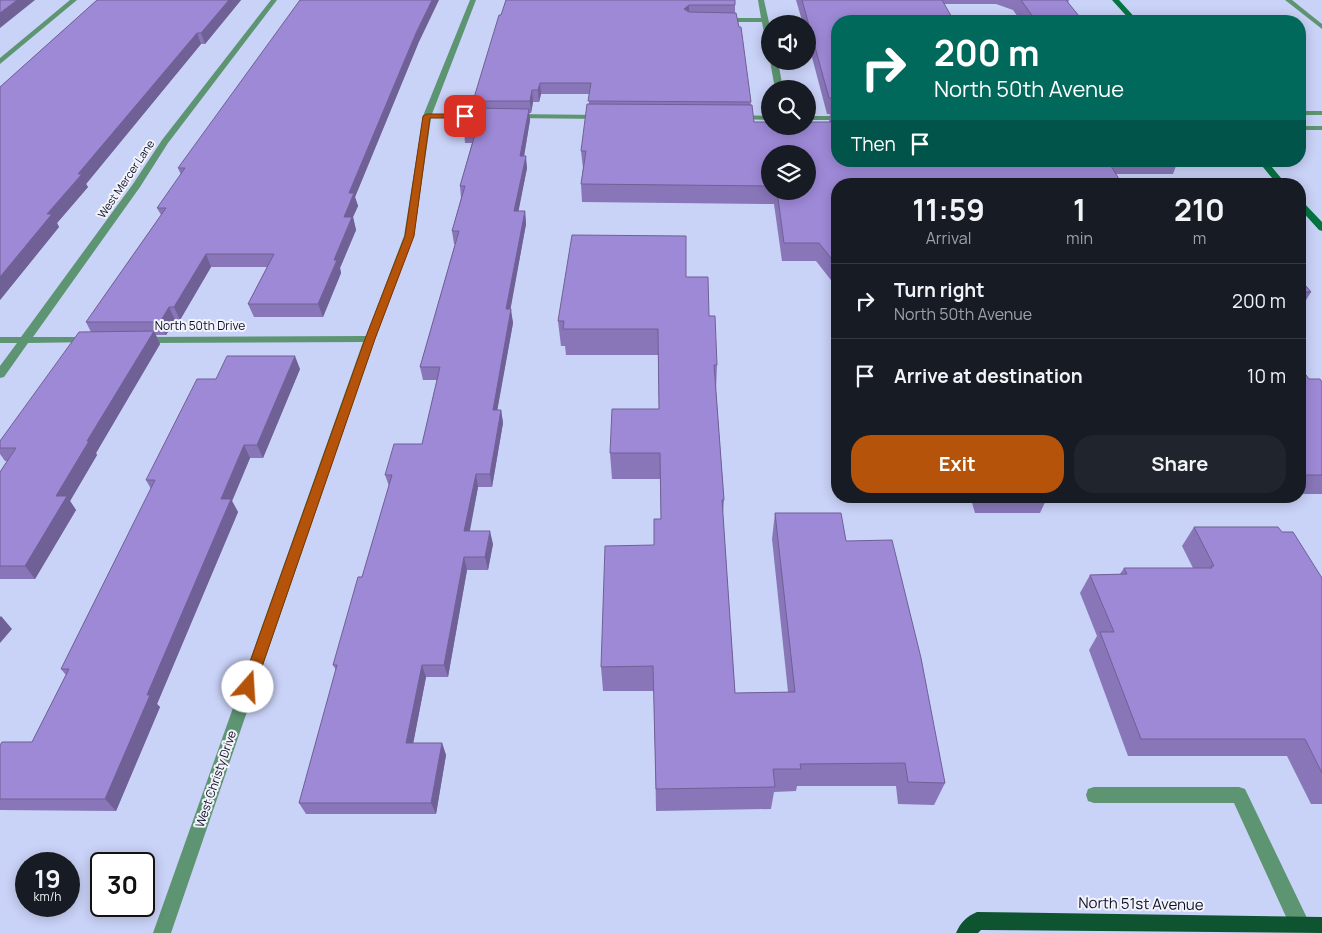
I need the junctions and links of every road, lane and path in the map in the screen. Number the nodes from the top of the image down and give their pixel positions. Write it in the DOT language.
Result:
graph roads {
  1 [pos="74,0"];
  2 [pos="274,0"];
  3 [pos="473,0"];
  4 [pos="761,0"];
  5 [pos="1115,0"];
  6 [pos="1288,0"];
  7 [pos="764,15"];
  8 [pos="1129,15"];
  9 [pos="718,20"];
  10 [pos="761,20"];
  11 [pos="1322,27"];
  12 [pos="0,62"];
  13 [pos="1306,113"];
  14 [pos="1322,113"];
  15 [pos="427,116"];
  16 [pos="496,116"];
  17 [pos="505,116"];
  18 [pos="613,117"];
  19 [pos="731,117"];
  20 [pos="761,118"];
  21 [pos="816,118"];
  22 [pos="831,118"];
  23 [pos="1306,128"];
  24 [pos="1322,128"];
  25 [pos="1267,167"];
  26 [pos="1277,178"];
  27 [pos="1306,211"];
  28 [pos="1322,228"];
  29 [pos="370,339"];
  30 [pos="0,340"];
  31 [pos="27,340"];
  32 [pos="105,340"];
  33 [pos="134,340"];
  34 [pos="0,374"];
  35 [pos="1094,795"];
  36 [pos="1300,925"];
  37 [pos="1322,926"];
  38 [pos="162,933"];
  39 [pos="965,933"];
  1 -- 12 [label="street"];
  2 -- 31 [label="street, West Mercer Lane"];
  3 -- 15 [label="street, West Christy Drive"];
  4 -- 7 [label="street"];
  5 -- 8 [label="main road"];
  6 -- 11 [label="street"];
  9 -- 10 [label="street"];
  13 -- 14 [label="street"];
  15 -- 16 [label="street"];
  15 -- 29 [label="street, West Christy Drive"];
  17 -- 18 [label="street"];
  19 -- 20 [label="street"];
  21 -- 22 [label="street"];
  23 -- 24 [label="street"];
  25 -- 26 [label="main road"];
  27 -- 28 [label="main road"];
  29 -- 33 [label="street, North 50th Drive"];
  29 -- 38 [label="street, West Christy Drive"];
  30 -- 31 [label="street"];
  31 -- 32 [label="street"];
  31 -- 34 [label="street, West Mercer Lane"];
  35 -- 36 [label="street"];
  36 -- 37 [label="main road, North 51st Avenue"];
  36 -- 39 [label="main road, North 51st Avenue"];
}
